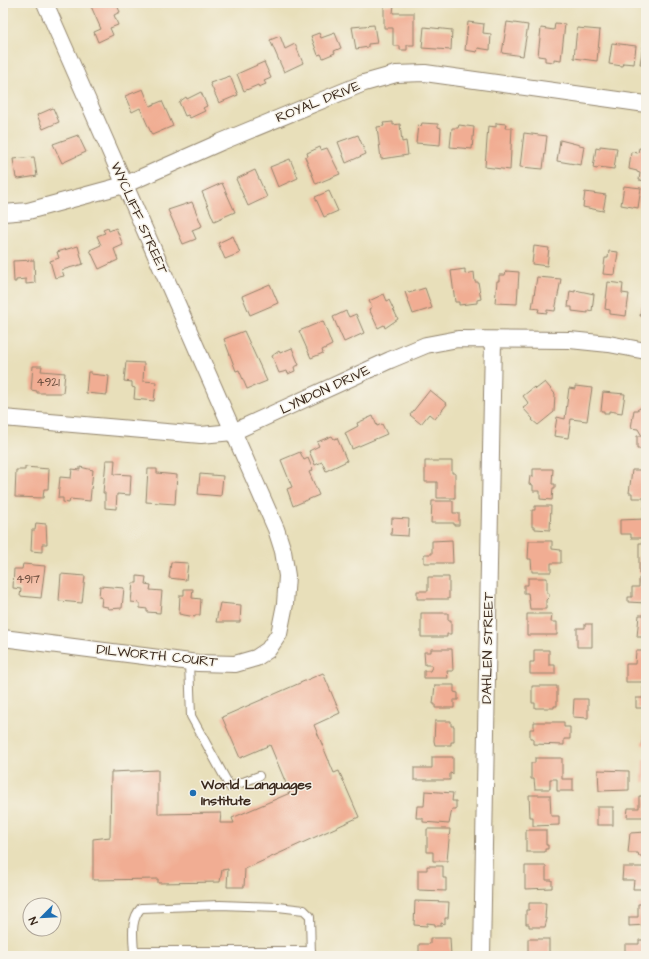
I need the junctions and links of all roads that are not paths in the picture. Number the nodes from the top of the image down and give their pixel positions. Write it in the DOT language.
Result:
graph roads {
  1 [pos="45,3"];
  2 [pos="646,104"];
  3 [pos="124,185"];
  4 [pos="3,213"];
  5 [pos="493,340"];
  6 [pos="646,351"];
  7 [pos="3,418"];
  8 [pos="233,432"];
  9 [pos="3,638"];
  10 [pos="189,662"];
  11 [pos="259,776"];
  12 [pos="134,953"];
  13 [pos="311,954"];
  14 [pos="482,956"];
  1 -- 3 [label="street, WYCLIFF STREET"];
  2 -- 3 [label="street, ROYAL DRIVE"];
  3 -- 4 [label="street, ROYAL DRIVE"];
  3 -- 8 [label="street, WYCLIFF STREET"];
  5 -- 6 [label="street, LYNDON DRIVE"];
  5 -- 8 [label="street, LYNDON DRIVE"];
  5 -- 14 [label="street, DAHLEN STREET"];
  7 -- 8 [label="street, LYNDON DRIVE"];
  8 -- 10 [label="street, DILWORTH COURT"];
  9 -- 10 [label="street, DILWORTH COURT"];
  10 -- 11 [label="lane"];
  12 -- 13 [label="lane"];
  12 -- 13 [label="lane"];
}
